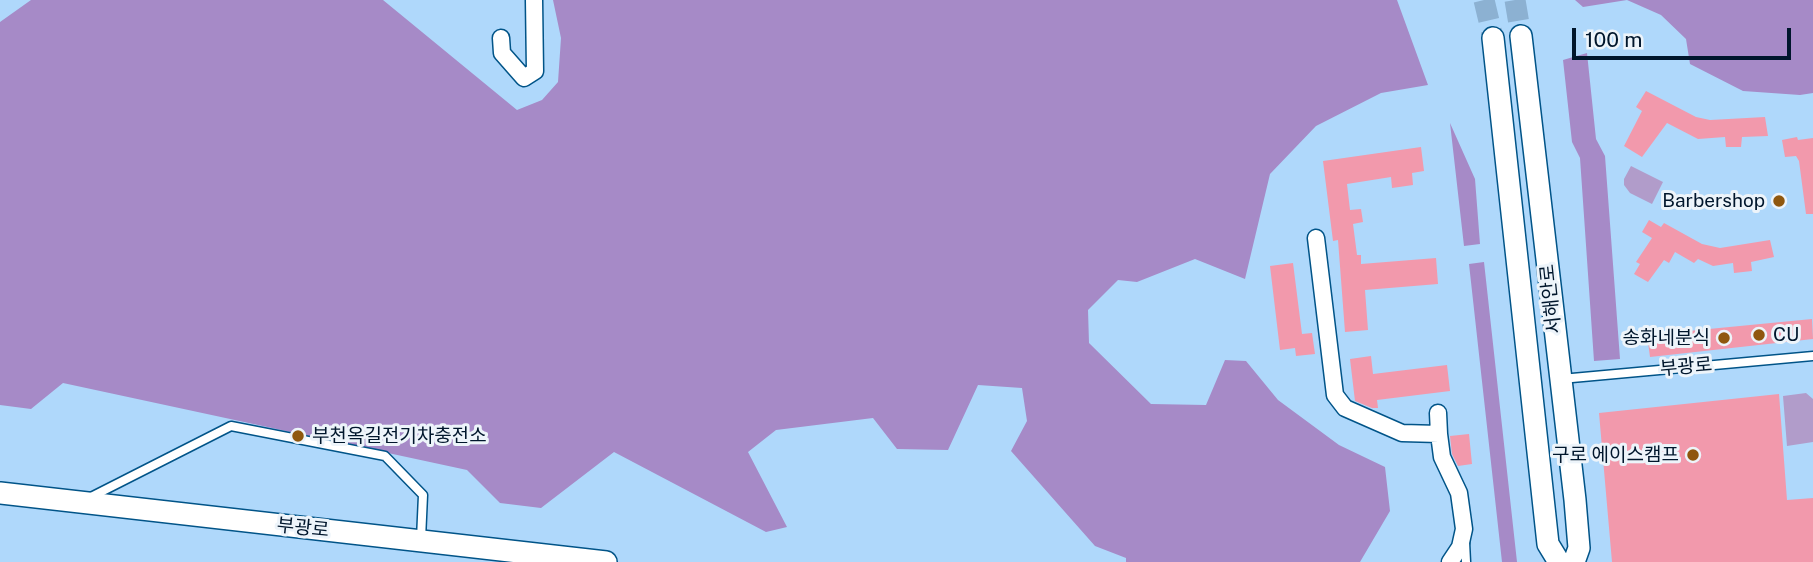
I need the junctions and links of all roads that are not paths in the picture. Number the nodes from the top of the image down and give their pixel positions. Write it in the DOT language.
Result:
graph roads {
  1 [pos="534,0"];
  2 [pos="1521,36"];
  3 [pos="501,38"];
  4 [pos="1493,38"];
  5 [pos="1317,238"];
  6 [pos="1813,356"];
  7 [pos="1559,379"];
  8 [pos="1438,413"];
  9 [pos="1440,434"];
  10 [pos="0,493"];
  11 [pos="80,502"];
  12 [pos="1464,529"];
  13 [pos="421,541"];
  14 [pos="606,562"];
  15 [pos="1450,562"];
  16 [pos="1466,562"];
  17 [pos="1559,562"];
  18 [pos="1574,562"];
  1 -- 3 [label="street"];
  2 -- 7 [label="main road, 서해안로"];
  4 -- 17 [label="main road, 서해안로"];
  5 -- 9 [label="street"];
  6 -- 7 [label="lane, 부광로"];
  7 -- 18 [label="main road, 서해안로"];
  8 -- 9 [label="street"];
  9 -- 12 [label="street"];
  10 -- 11 [label="main road, 부광로"];
  11 -- 13 [label="main road, 부광로"];
  11 -- 13 [label="lane"];
  12 -- 15 [label="street"];
  12 -- 16 [label="lane"];
  13 -- 14 [label="main road, 부광로"];
}
